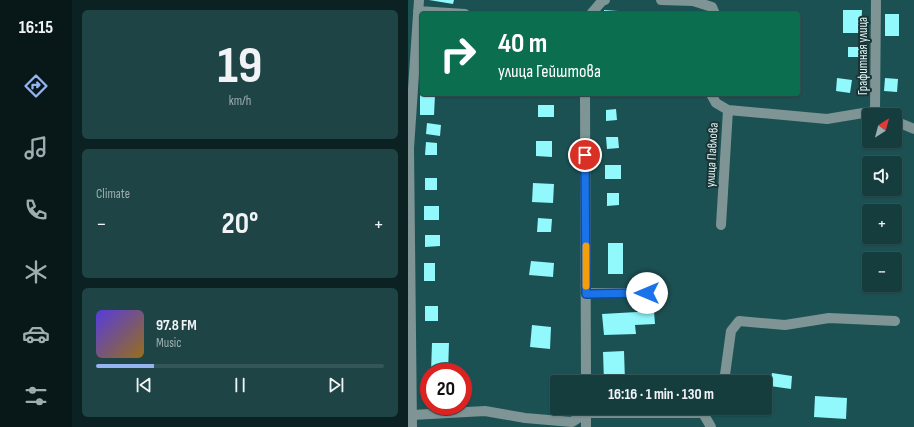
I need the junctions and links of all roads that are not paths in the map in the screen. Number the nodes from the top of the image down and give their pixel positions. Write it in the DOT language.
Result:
graph roads {
  1 [pos="419,0"];
  2 [pos="605,0"];
  3 [pos="661,0"];
  4 [pos="876,0"];
  5 [pos="418,11"];
  6 [pos="434,12"];
  7 [pos="593,12"];
  8 [pos="714,12"];
  9 [pos="585,96"];
  10 [pos="712,96"];
  11 [pos="879,108"];
  12 [pos="728,110"];
  13 [pos="862,115"];
  14 [pos="902,124"];
  15 [pos="914,129"];
  16 [pos="721,225"];
  17 [pos="647,293"];
  18 [pos="586,294"];
  19 [pos="895,321"];
  20 [pos="586,375"];
  21 [pos="725,375"];
  22 [pos="412,415"];
  23 [pos="581,415"];
  24 [pos="586,415"];
  25 [pos="707,415"];
  26 [pos="412,427"];
  27 [pos="586,427"];
  28 [pos="711,427"];
  1 -- 5 [label="street"];
  2 -- 7 [label="street"];
  3 -- 8 [label="street"];
  4 -- 11 [label="street, Графитная улица"];
  5 -- 6 [label="street"];
  5 -- 22 [label="street"];
  9 -- 18 [label="street"];
  10 -- 12 [label="street, улица Павлова"];
  12 -- 13 [label="street"];
  12 -- 16 [label="street, улица Павлова"];
  14 -- 15 [label="street"];
  17 -- 18 [label="street"];
  18 -- 20 [label="street"];
  19 -- 21 [label="street"];
  22 -- 23 [label="street"];
  22 -- 26 [label="street"];
  24 -- 27 [label="street"];
  25 -- 28 [label="street"];
}
